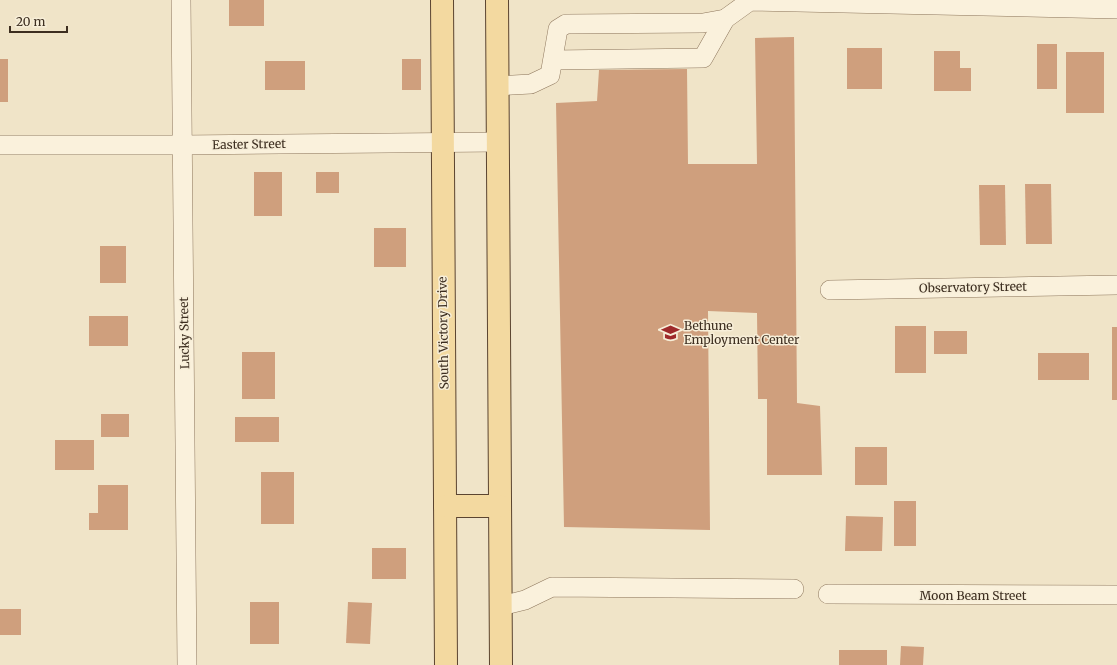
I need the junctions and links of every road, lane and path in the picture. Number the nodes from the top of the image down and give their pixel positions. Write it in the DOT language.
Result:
graph roads {
  1 [pos="181,0"];
  2 [pos="442,0"];
  3 [pos="497,0"];
  4 [pos="1117,9"];
  5 [pos="725,18"];
  6 [pos="553,60"];
  7 [pos="497,86"];
  8 [pos="441,142"];
  9 [pos="498,142"];
  10 [pos="0,145"];
  11 [pos="182,145"];
  12 [pos="1117,285"];
  13 [pos="830,290"];
  14 [pos="445,506"];
  15 [pos="500,506"];
  16 [pos="794,589"];
  17 [pos="828,594"];
  18 [pos="1117,595"];
  19 [pos="501,606"];
  20 [pos="187,665"];
  21 [pos="446,665"];
  22 [pos="501,665"];
  1 -- 11 [label="street, Lucky Street"];
  2 -- 8 [label="main road, South Victory Drive"];
  3 -- 7 [label="main road"];
  4 -- 5 [label="street"];
  5 -- 6 [label="street"];
  5 -- 6 [label="street"];
  6 -- 7 [label="street"];
  7 -- 9 [label="main road"];
  8 -- 9 [label="street, Easter Street"];
  8 -- 11 [label="street, Easter Street"];
  8 -- 14 [label="main road, South Victory Drive"];
  9 -- 15 [label="main road"];
  10 -- 11 [label="street, Easter Street"];
  11 -- 20 [label="street, Lucky Street"];
  12 -- 13 [label="street, Observatory Street"];
  14 -- 15 [label="main road"];
  14 -- 21 [label="main road, South Victory Drive"];
  15 -- 19 [label="main road"];
  16 -- 19 [label="street"];
  17 -- 18 [label="street, Moon Beam Street"];
  19 -- 22 [label="main road"];
}
